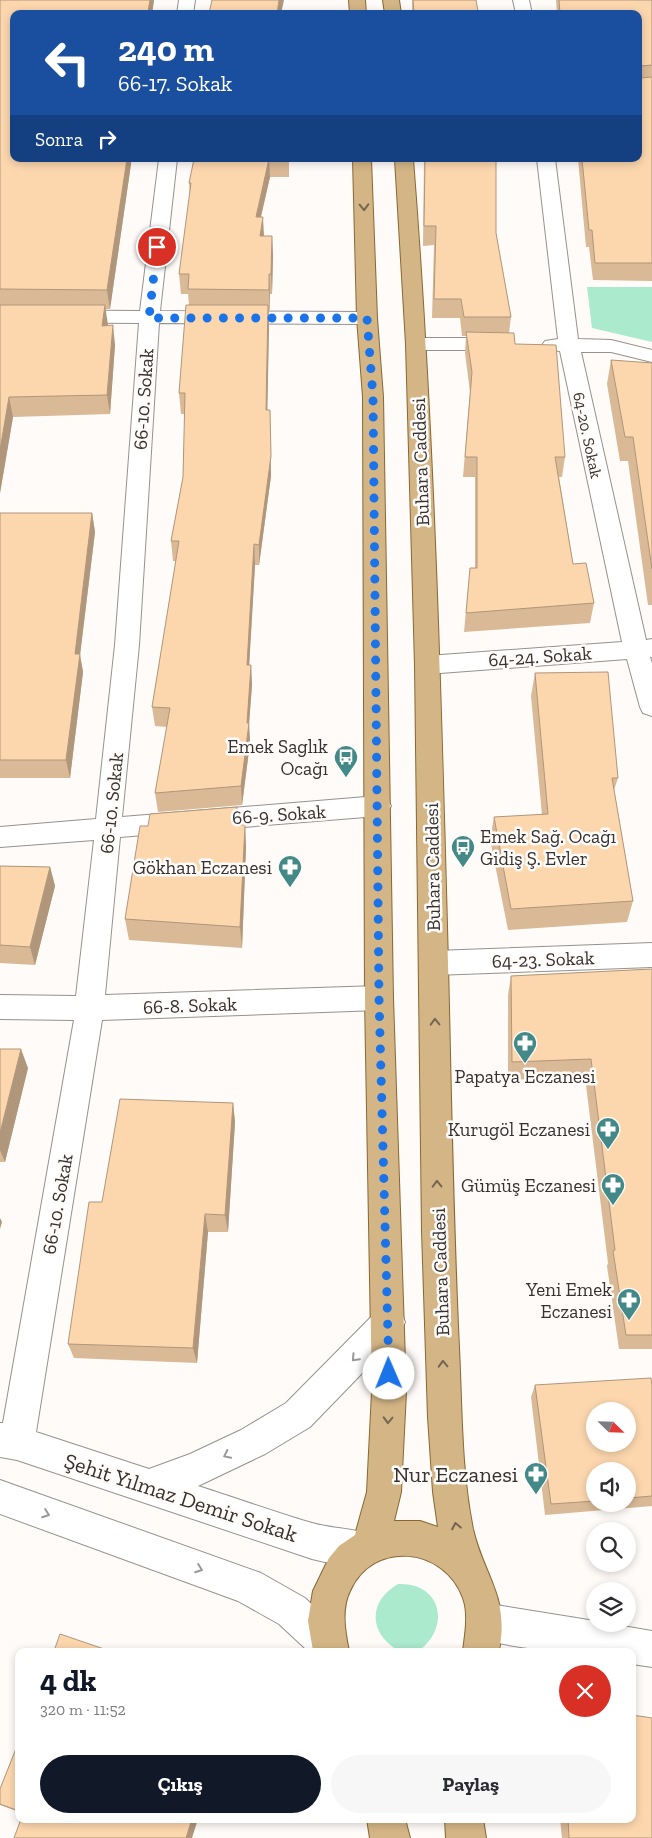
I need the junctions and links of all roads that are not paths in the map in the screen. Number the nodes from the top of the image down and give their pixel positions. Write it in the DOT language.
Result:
graph roads {
  1 [pos="168,162"];
  2 [pos="362,162"];
  3 [pos="404,162"];
  4 [pos="546,162"];
  5 [pos="0,316"];
  6 [pos="149,318"];
  7 [pos="367,318"];
  8 [pos="416,344"];
  9 [pos="569,345"];
  10 [pos="652,356"];
  11 [pos="644,648"];
  12 [pos="427,665"];
  13 [pos="652,707"];
  14 [pos="378,806"];
  15 [pos="109,827"];
  16 [pos="0,837"];
  17 [pos="652,955"];
  18 [pos="434,964"];
  19 [pos="379,998"];
  20 [pos="0,1007"];
  21 [pos="89,1008"];
  22 [pos="388,1322"];
  23 [pos="8,1441"];
  24 [pos="149,1487"];
  25 [pos="0,1497"];
  26 [pos="366,1547"];
  27 [pos="468,1573"];
  28 [pos="483,1636"];
  29 [pos="330,1648"];
  30 [pos="331,1648"];
  31 [pos="628,1648"];
  32 [pos="636,1649"];
  33 [pos="652,1650"];
  34 [pos="387,1823"];
  35 [pos="464,1823"];
  36 [pos="390,1838"];
  37 [pos="466,1838"];
  1 -- 6 [label="street, 66-10. Sokak"];
  2 -- 7 [label="main road, one-way"];
  3 -- 8 [label="main road, Buhara Caddesi"];
  4 -- 9 [label="street, 64-20. Sokak"];
  5 -- 6 [label="street"];
  6 -- 7 [label="street"];
  6 -- 15 [label="street, 66-10. Sokak"];
  7 -- 14 [label="main road"];
  8 -- 9 [label="street"];
  8 -- 12 [label="main road, Buhara Caddesi"];
  9 -- 10 [label="street"];
  9 -- 11 [label="street, 64-20. Sokak"];
  11 -- 12 [label="street, 64-24. Sokak"];
  11 -- 13 [label="street, 64-20. Sokak"];
  12 -- 18 [label="main road, Buhara Caddesi"];
  14 -- 15 [label="street, 66-9. Sokak"];
  14 -- 19 [label="main road"];
  15 -- 16 [label="street, 66-9. Sokak"];
  15 -- 21 [label="street, 66-10. Sokak"];
  17 -- 18 [label="street, 64-23. Sokak"];
  27 -- 18 [label="main road, Buhara Caddesi, one-way"];
  19 -- 21 [label="street, 66-8. Sokak"];
  19 -- 22 [label="main road"];
  20 -- 21 [label="street, 66-8. Sokak"];
  21 -- 23 [label="street, 66-10. Sokak"];
  22 -- 24 [label="street, one-way"];
  22 -- 26 [label="main road, one-way"];
  23 -- 24 [label="street, Şehit Yılmaz Demir Sokak"];
  24 -- 26 [label="street, Şehit Yılmaz Demir Sokak"];
  25 -- 29 [label="street, one-way"];
  26 -- 27 [label="main road"];
  26 -- 30 [label="main road"];
  27 -- 28 [label="main road"];
  28 -- 31 [label="street"];
  32 -- 33 [label="street"];
  34 -- 36 [label="main road"];
  35 -- 37 [label="main road"];
}
